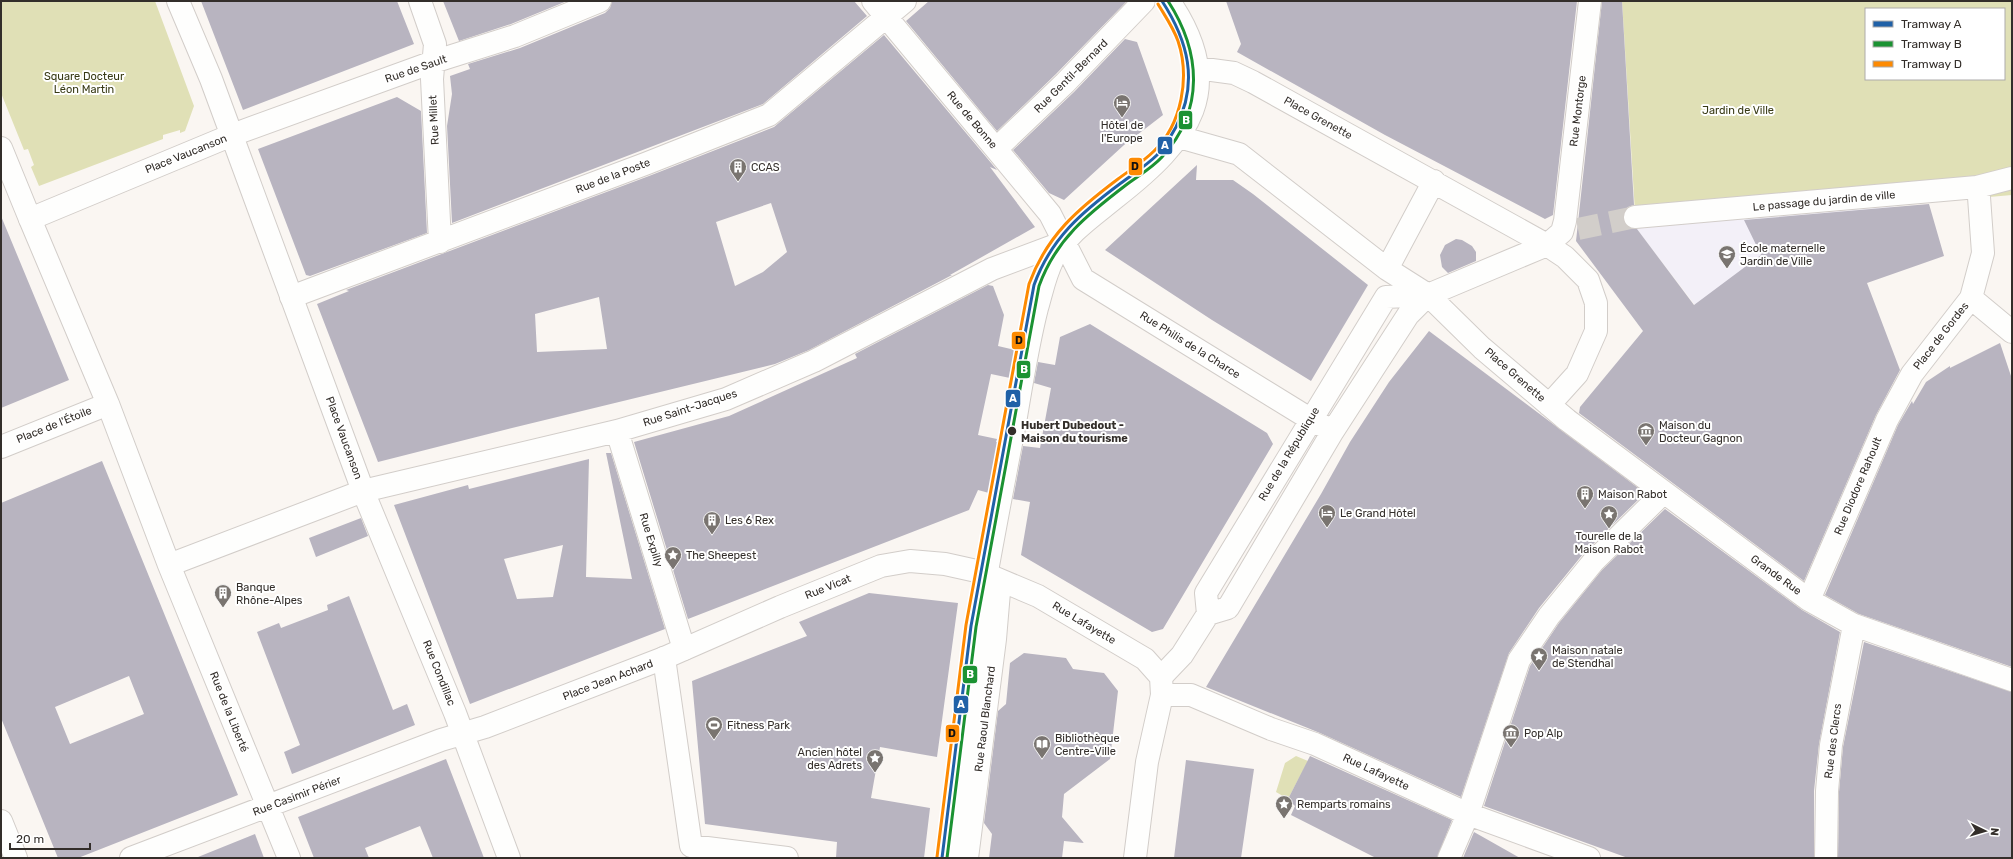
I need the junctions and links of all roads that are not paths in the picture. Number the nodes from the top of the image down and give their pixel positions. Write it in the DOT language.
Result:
graph roads {
  1 [pos="178,1"];
  2 [pos="420,1"];
  3 [pos="600,1"];
  4 [pos="904,1"];
  5 [pos="1144,1"];
  6 [pos="1169,1"];
  7 [pos="1590,1"];
  8 [pos="880,9"];
  9 [pos="434,62"];
  10 [pos="1197,68"];
  11 [pos="1185,128"];
  12 [pos="232,136"];
  13 [pos="1,148"];
  14 [pos="996,149"];
  15 [pos="2012,178"];
  16 [pos="1434,181"];
  17 [pos="1979,197"];
  18 [pos="1635,217"];
  19 [pos="30,219"];
  20 [pos="440,242"];
  21 [pos="1064,242"];
  22 [pos="1547,246"];
  23 [pos="1387,269"];
  24 [pos="1428,295"];
  25 [pos="291,297"];
  26 [pos="1971,298"];
  27 [pos="2012,332"];
  28 [pos="1912,374"];
  29 [pos="108,404"];
  30 [pos="1549,405"];
  31 [pos="1310,419"];
  32 [pos="1567,420"];
  33 [pos="617,431"];
  34 [pos="1333,431"];
  35 [pos="1,447"];
  36 [pos="363,491"];
  37 [pos="1663,493"];
  38 [pos="169,565"];
  39 [pos="993,577"];
  40 [pos="1809,600"];
  41 [pos="1208,614"];
  42 [pos="1854,625"];
  43 [pos="684,650"];
  44 [pos="664,658"];
  45 [pos="2012,680"];
  46 [pos="1161,686"];
  47 [pos="463,734"];
  48 [pos="268,807"];
  49 [pos="1468,814"];
  50 [pos="1,821"];
  51 [pos="16,858"];
  52 [pos="131,858"];
  53 [pos="289,858"];
  54 [pos="509,858"];
  55 [pos="787,858"];
  56 [pos="948,858"];
  57 [pos="967,858"];
  58 [pos="1135,858"];
  59 [pos="1449,858"];
  60 [pos="1589,858"];
  61 [pos="1826,858"];
  1 -- 12 [label="street"];
  2 -- 9 [label="street, Rue Millet"];
  3 -- 9 [label="street, Rue de Sault"];
  4 -- 8 [label="street, Rue de la Poste"];
  5 -- 14 [label="street, Rue Gentil-Bernard"];
  6 -- 10 [label="street"];
  7 -- 22 [label="street, Rue Montorge"];
  8 -- 14 [label="street, Rue de Bonne"];
  8 -- 20 [label="street, Rue de la Poste"];
  9 -- 12 [label="street, Rue de Sault"];
  9 -- 20 [label="street, Rue Millet"];
  10 -- 11 [label="street"];
  10 -- 16 [label="street, Place Grenette"];
  11 -- 21 [label="street, Rue Raoul Blanchard"];
  11 -- 23 [label="street, Place Grenette"];
  12 -- 19 [label="street, Place Vaucanson"];
  12 -- 25 [label="street, Place Vaucanson"];
  13 -- 19 [label="street"];
  14 -- 21 [label="street, Rue de Bonne"];
  15 -- 18 [label="street, Le passage du jardin de ville"];
  16 -- 22 [label="street, Place Grenette"];
  16 -- 23 [label="street"];
  17 -- 26 [label="street, Place de Gordes"];
  19 -- 29 [label="street"];
  20 -- 25 [label="street, Rue de la Poste"];
  21 -- 31 [label="street, Rue Philis de la Charce"];
  21 -- 33 [label="street, Rue Saint-Jacques"];
  21 -- 39 [label="street, Rue Raoul Blanchard"];
  22 -- 24 [label="street"];
  22 -- 30 [label="street, Place Grenette"];
  23 -- 24 [label="street, Place Grenette"];
  24 -- 30 [label="street, Place Grenette"];
  24 -- 31 [label="street, Rue de la République"];
  24 -- 34 [label="street"];
  25 -- 36 [label="street, Place Vaucanson"];
  26 -- 27 [label="street, Place de Gordes"];
  26 -- 28 [label="street, Place de Gordes"];
  28 -- 40 [label="street, Rue Diodore Rahoult"];
  29 -- 35 [label="street, Place de l'Étoile"];
  29 -- 38 [label="street"];
  30 -- 32 [label="street, Place Grenette"];
  31 -- 34 [label="street, Rue Philis de la Charce"];
  31 -- 41 [label="street, Rue de la République"];
  32 -- 37 [label="street, Grande Rue"];
  33 -- 36 [label="street, Rue Saint-Jacques"];
  33 -- 43 [label="street, Rue Expilly"];
  34 -- 41 [label="street"];
  36 -- 38 [label="street, Place Vaucanson"];
  36 -- 47 [label="street, Rue Condillac"];
  37 -- 40 [label="street, Grande Rue"];
  37 -- 49 [label="street"];
  38 -- 48 [label="street, Rue de la Liberté"];
  39 -- 43 [label="street, Rue Vicat"];
  39 -- 46 [label="street, Rue Lafayette"];
  39 -- 56 [label="street, Rue Raoul Blanchard"];
  39 -- 57 [label="street, Rue Raoul Blanchard"];
  40 -- 42 [label="street, Grande Rue"];
  41 -- 46 [label="street"];
  42 -- 45 [label="street, Grande Rue"];
  42 -- 61 [label="street, Rue des Clercs"];
  43 -- 44 [label="street, Rue Vicat"];
  44 -- 47 [label="street, Place Jean Achard"];
  44 -- 55 [label="street, Place Jean Achard"];
  46 -- 49 [label="street, Rue Lafayette"];
  46 -- 58 [label="street"];
  47 -- 48 [label="street, Rue Casimir Périer"];
  47 -- 54 [label="street, Rue Condillac"];
  48 -- 52 [label="street, Rue Casimir Périer"];
  48 -- 53 [label="street, Rue de la Liberté"];
  49 -- 59 [label="street"];
  49 -- 60 [label="street, Rue Lafayette"];
  50 -- 51 [label="street"];
}
